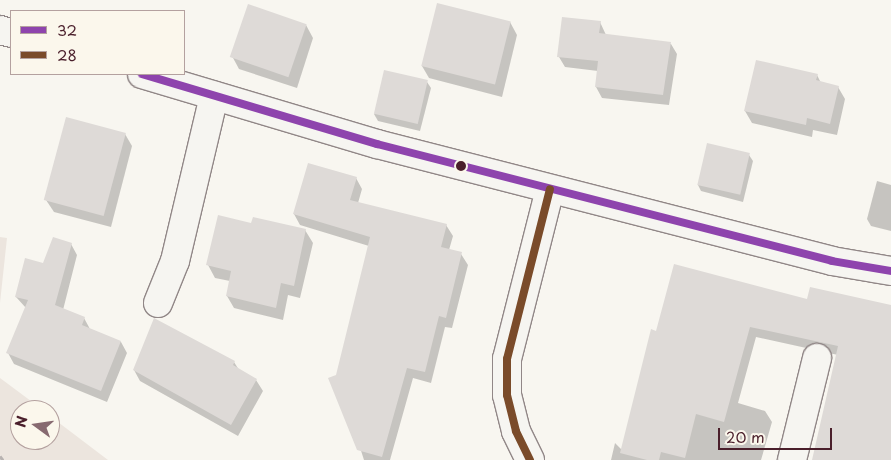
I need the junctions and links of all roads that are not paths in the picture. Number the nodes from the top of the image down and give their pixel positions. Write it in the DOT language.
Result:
graph roads {
  1 [pos="145,75"];
  2 [pos="214,96"];
  3 [pos="550,189"];
  4 [pos="891,271"];
  5 [pos="158,303"];
  6 [pos="817,358"];
  7 [pos="530,460"];
  8 [pos="792,460"];
  1 -- 2 [label="street"];
  2 -- 3 [label="street"];
  2 -- 5 [label="street"];
  3 -- 4 [label="street"];
  3 -- 7 [label="street"];
  6 -- 8 [label="street"];
}
